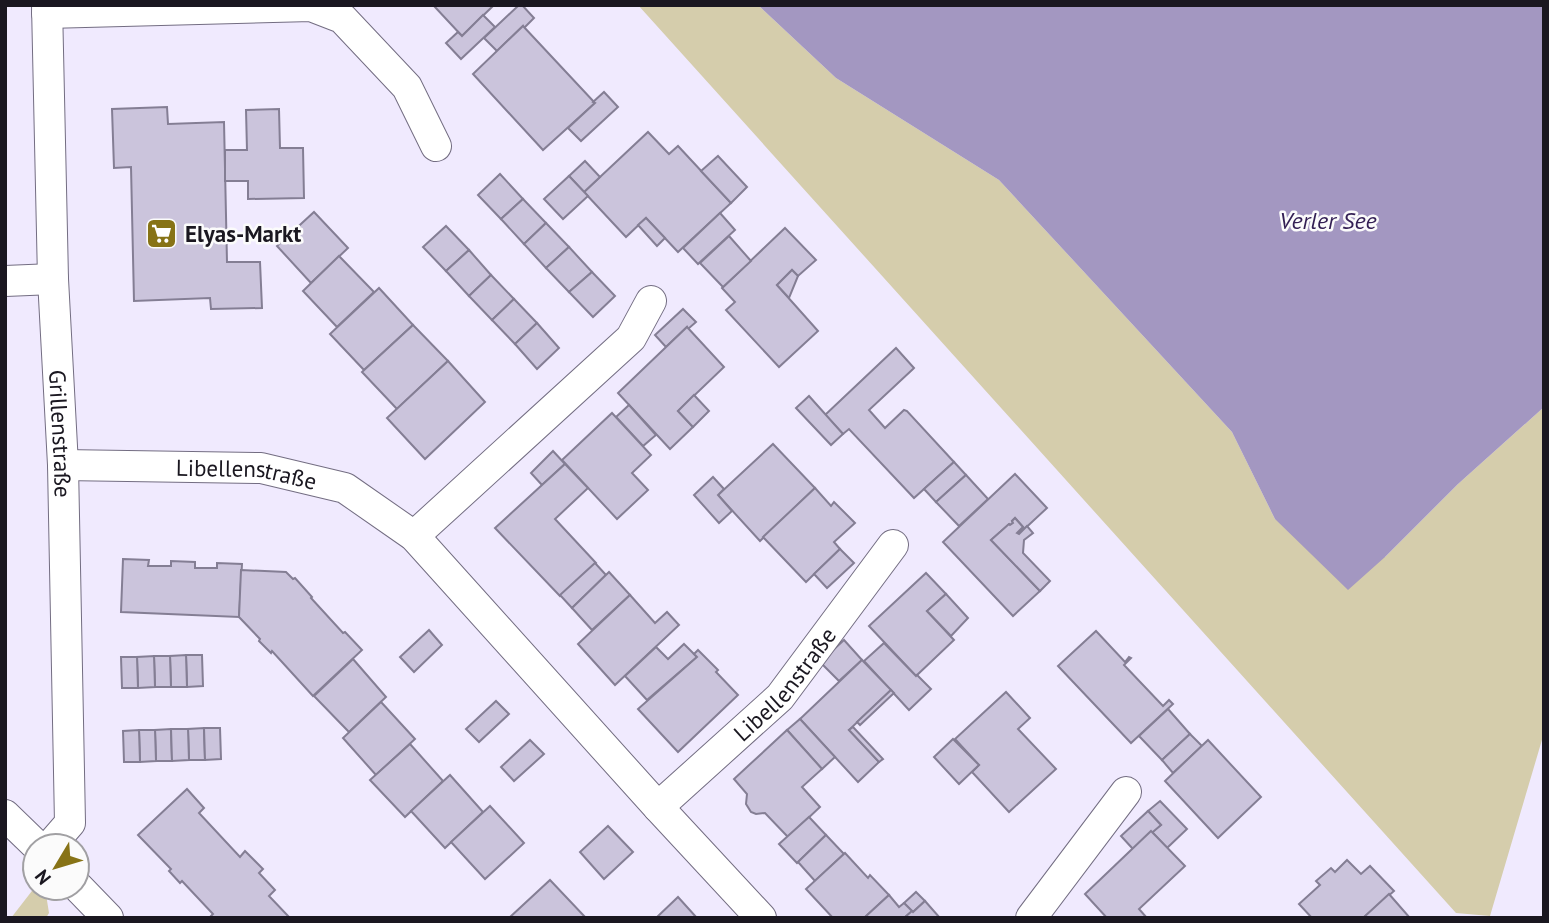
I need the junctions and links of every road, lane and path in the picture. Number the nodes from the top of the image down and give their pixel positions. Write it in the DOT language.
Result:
graph roads {
  1 [pos="47,9"];
  2 [pos="436,146"];
  3 [pos="53,279"];
  4 [pos="5,281"];
  5 [pos="651,301"];
  6 [pos="63,465"];
  7 [pos="414,536"];
  8 [pos="893,545"];
  9 [pos="1126,792"];
  10 [pos="658,807"];
  11 [pos="5,815"];
  12 [pos="23,832"];
  13 [pos="62,832"];
  14 [pos="91,900"];
  15 [pos="108,918"];
  16 [pos="761,918"];
  17 [pos="1031,918"];
  1 -- 2 [label="street, Grillenstraße"];
  1 -- 3 [label="street, Grillenstraße"];
  3 -- 4 [label="street"];
  3 -- 6 [label="street, Grillenstraße"];
  5 -- 7 [label="street"];
  6 -- 7 [label="street, Libellenstraße"];
  6 -- 13 [label="street, Grillenstraße"];
  7 -- 10 [label="street, Libellenstraße"];
  8 -- 10 [label="street, Libellenstraße"];
  9 -- 17 [label="street"];
  10 -- 16 [label="street, Libellenstraße"];
  11 -- 12 [label="street"];
  14 -- 15 [label="street"];
}
